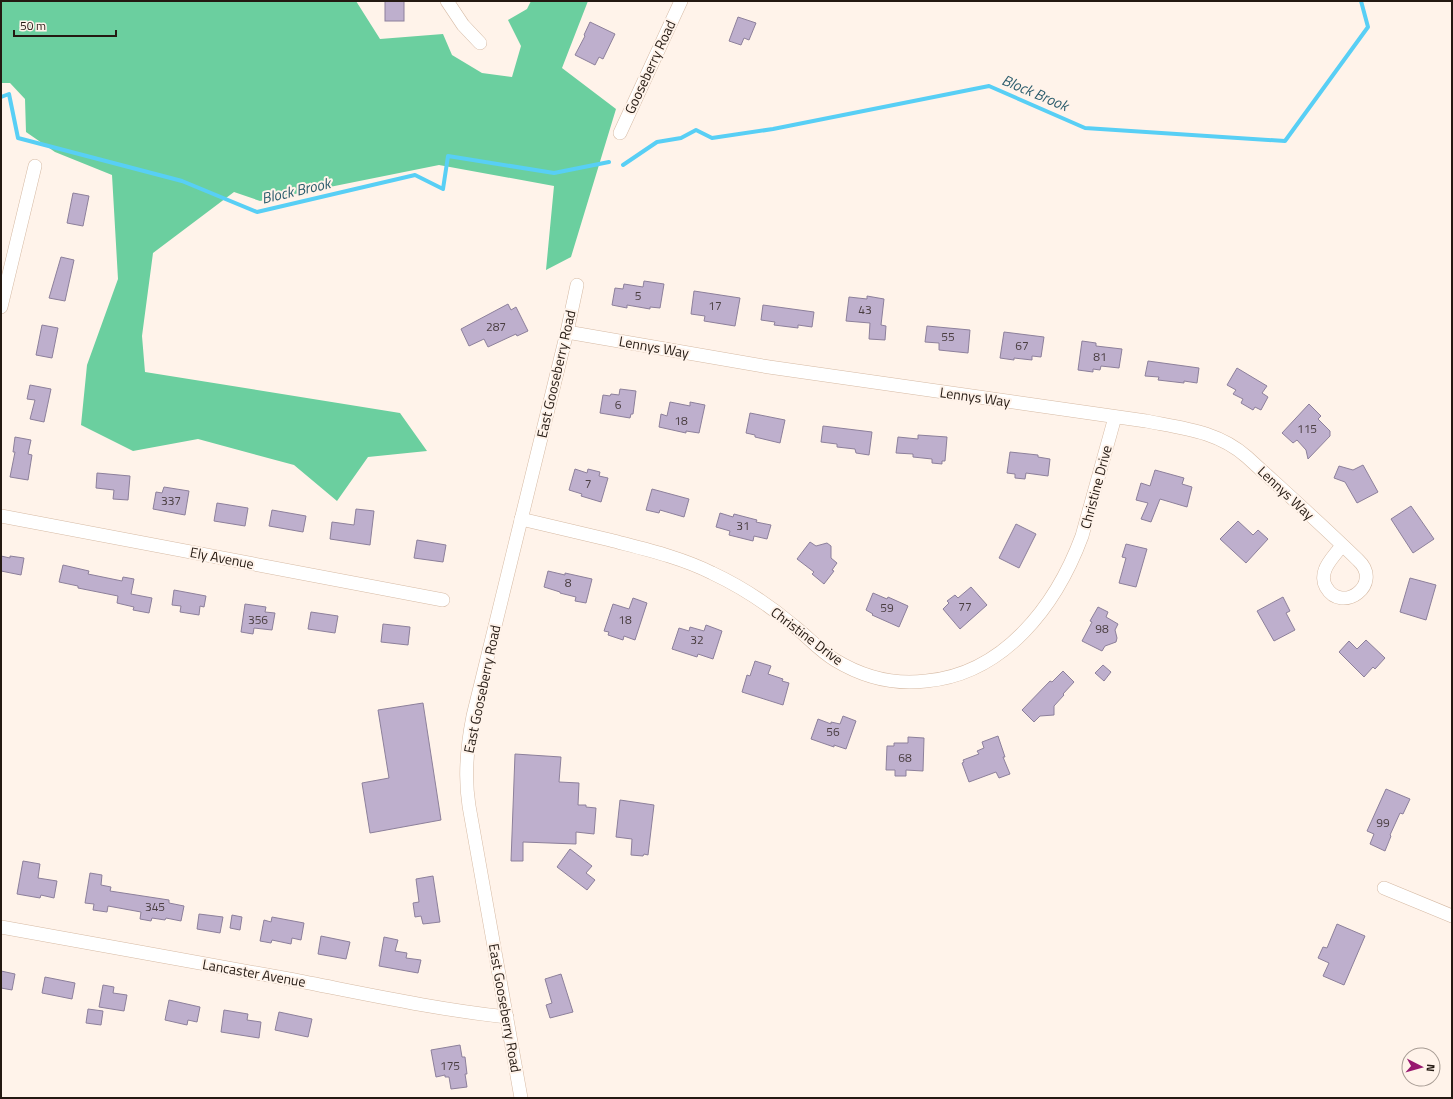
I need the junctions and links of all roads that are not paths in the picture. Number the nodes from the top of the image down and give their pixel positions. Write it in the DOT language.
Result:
graph roads {
  1 [pos="447,1"];
  2 [pos="681,1"];
  3 [pos="480,43"];
  4 [pos="620,133"];
  5 [pos="35,166"];
  6 [pos="577,285"];
  7 [pos="1,307"];
  8 [pos="567,332"];
  9 [pos="1115,417"];
  10 [pos="1,516"];
  11 [pos="521,518"];
  12 [pos="1342,545"];
  13 [pos="443,600"];
  14 [pos="1384,888"];
  15 [pos="1452,916"];
  16 [pos="1,926"];
  17 [pos="507,1016"];
  18 [pos="521,1098"];
  1 -- 3 [label="street"];
  2 -- 4 [label="street, Gooseberry Road"];
  5 -- 7 [label="street"];
  6 -- 8 [label="street, East Gooseberry Road"];
  8 -- 9 [label="street, Lennys Way"];
  8 -- 11 [label="street, East Gooseberry Road"];
  9 -- 11 [label="street, Christine Drive"];
  9 -- 12 [label="street, Lennys Way"];
  10 -- 13 [label="street, Ely Avenue"];
  11 -- 17 [label="street, East Gooseberry Road"];
  14 -- 15 [label="street"];
  16 -- 17 [label="street, Lancaster Avenue"];
  17 -- 18 [label="street, East Gooseberry Road"];
}
